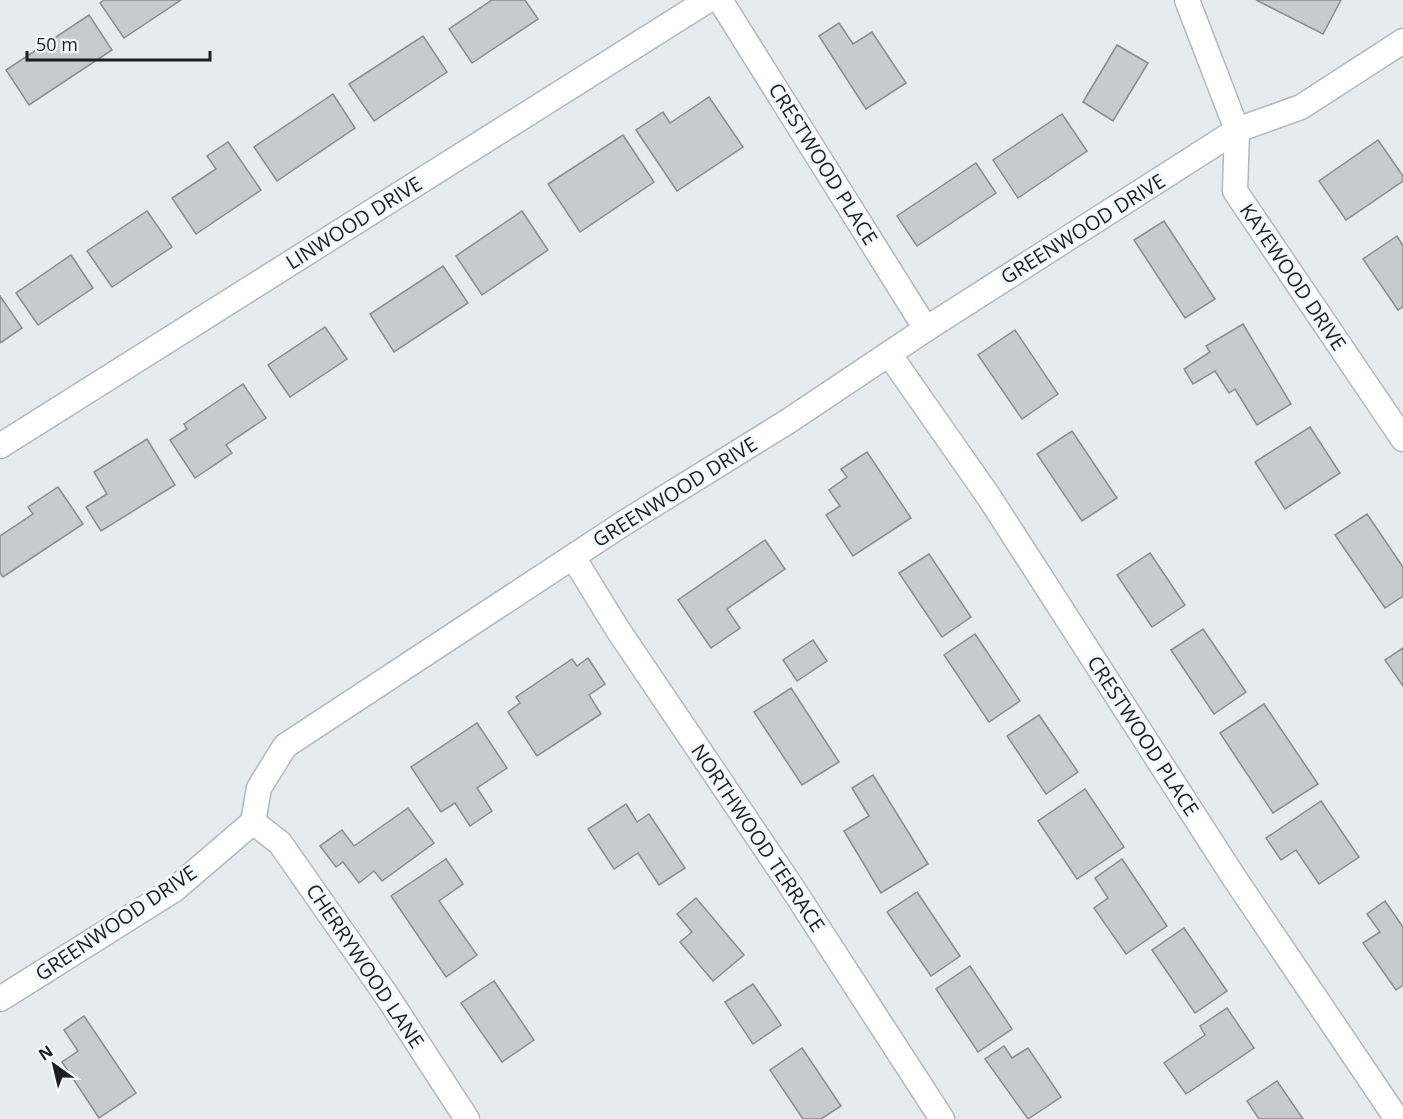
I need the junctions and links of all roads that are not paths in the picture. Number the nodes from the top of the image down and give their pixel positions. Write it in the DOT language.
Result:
graph roads {
  1 [pos="708,0"];
  2 [pos="720,0"];
  3 [pos="1187,0"];
  4 [pos="1403,41"];
  5 [pos="1237,130"];
  6 [pos="926,329"];
  7 [pos="889,354"];
  8 [pos="1403,439"];
  9 [pos="0,446"];
  10 [pos="573,557"];
  11 [pos="253,822"];
  12 [pos="0,999"];
  13 [pos="467,1119"];
  14 [pos="942,1119"];
  15 [pos="1397,1119"];
  1 -- 9 [label="street, LINWOOD DRIVE"];
  2 -- 6 [label="street, CRESTWOOD PLACE"];
  3 -- 5 [label="street, KAYEWOOD DRIVE"];
  4 -- 5 [label="street, GREENWOOD DRIVE"];
  5 -- 6 [label="street, GREENWOOD DRIVE"];
  5 -- 8 [label="street, KAYEWOOD DRIVE"];
  6 -- 7 [label="street, GREENWOOD DRIVE"];
  7 -- 10 [label="street, GREENWOOD DRIVE"];
  7 -- 15 [label="street, CRESTWOOD PLACE"];
  10 -- 11 [label="street, GREENWOOD DRIVE"];
  10 -- 14 [label="street, NORTHWOOD TERRACE"];
  11 -- 12 [label="street, GREENWOOD DRIVE"];
  11 -- 13 [label="street, CHERRYWOOD LANE"];
}
